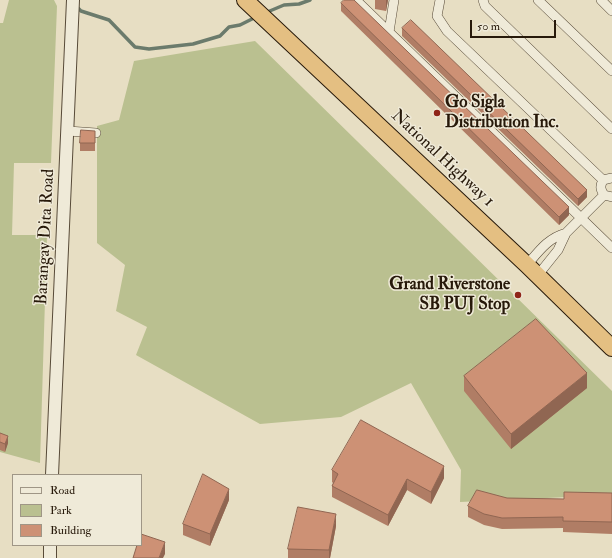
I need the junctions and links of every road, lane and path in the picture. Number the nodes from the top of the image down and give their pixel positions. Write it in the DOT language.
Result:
graph roads {
  1 [pos="356,0"];
  2 [pos="394,0"];
  3 [pos="440,0"];
  4 [pos="483,0"];
  5 [pos="538,0"];
  6 [pos="601,0"];
  7 [pos="246,1"];
  8 [pos="73,3"];
  9 [pos="612,11"];
  10 [pos="389,32"];
  11 [pos="612,71"];
  12 [pos="612,129"];
  13 [pos="68,131"];
  14 [pos="96,133"];
  15 [pos="608,179"];
  16 [pos="608,196"];
  17 [pos="581,217"];
  18 [pos="566,233"];
  19 [pos="612,248"];
  20 [pos="532,270"];
  21 [pos="612,348"];
  22 [pos="52,474"];
  23 [pos="50,546"];
  24 [pos="50,558"];
  1 -- 10 [label="street"];
  2 -- 10 [label="street"];
  3 -- 15 [label="street"];
  4 -- 12 [label="street"];
  5 -- 11 [label="street"];
  6 -- 9 [label="street"];
  7 -- 20 [label="highway, National Highway 1"];
  8 -- 13 [label="street, Barangay Dita Road"];
  10 -- 17 [label="street"];
  13 -- 14 [label="street"];
  13 -- 22 [label="street, Barangay Dita Road"];
  15 -- 16 [label="street"];
  16 -- 17 [label="street"];
  17 -- 18 [label="street"];
  17 -- 19 [label="street"];
  18 -- 20 [label="street"];
  18 -- 20 [label="street"];
  20 -- 21 [label="highway, National Highway 1"];
  23 -- 24 [label="street"];
}
